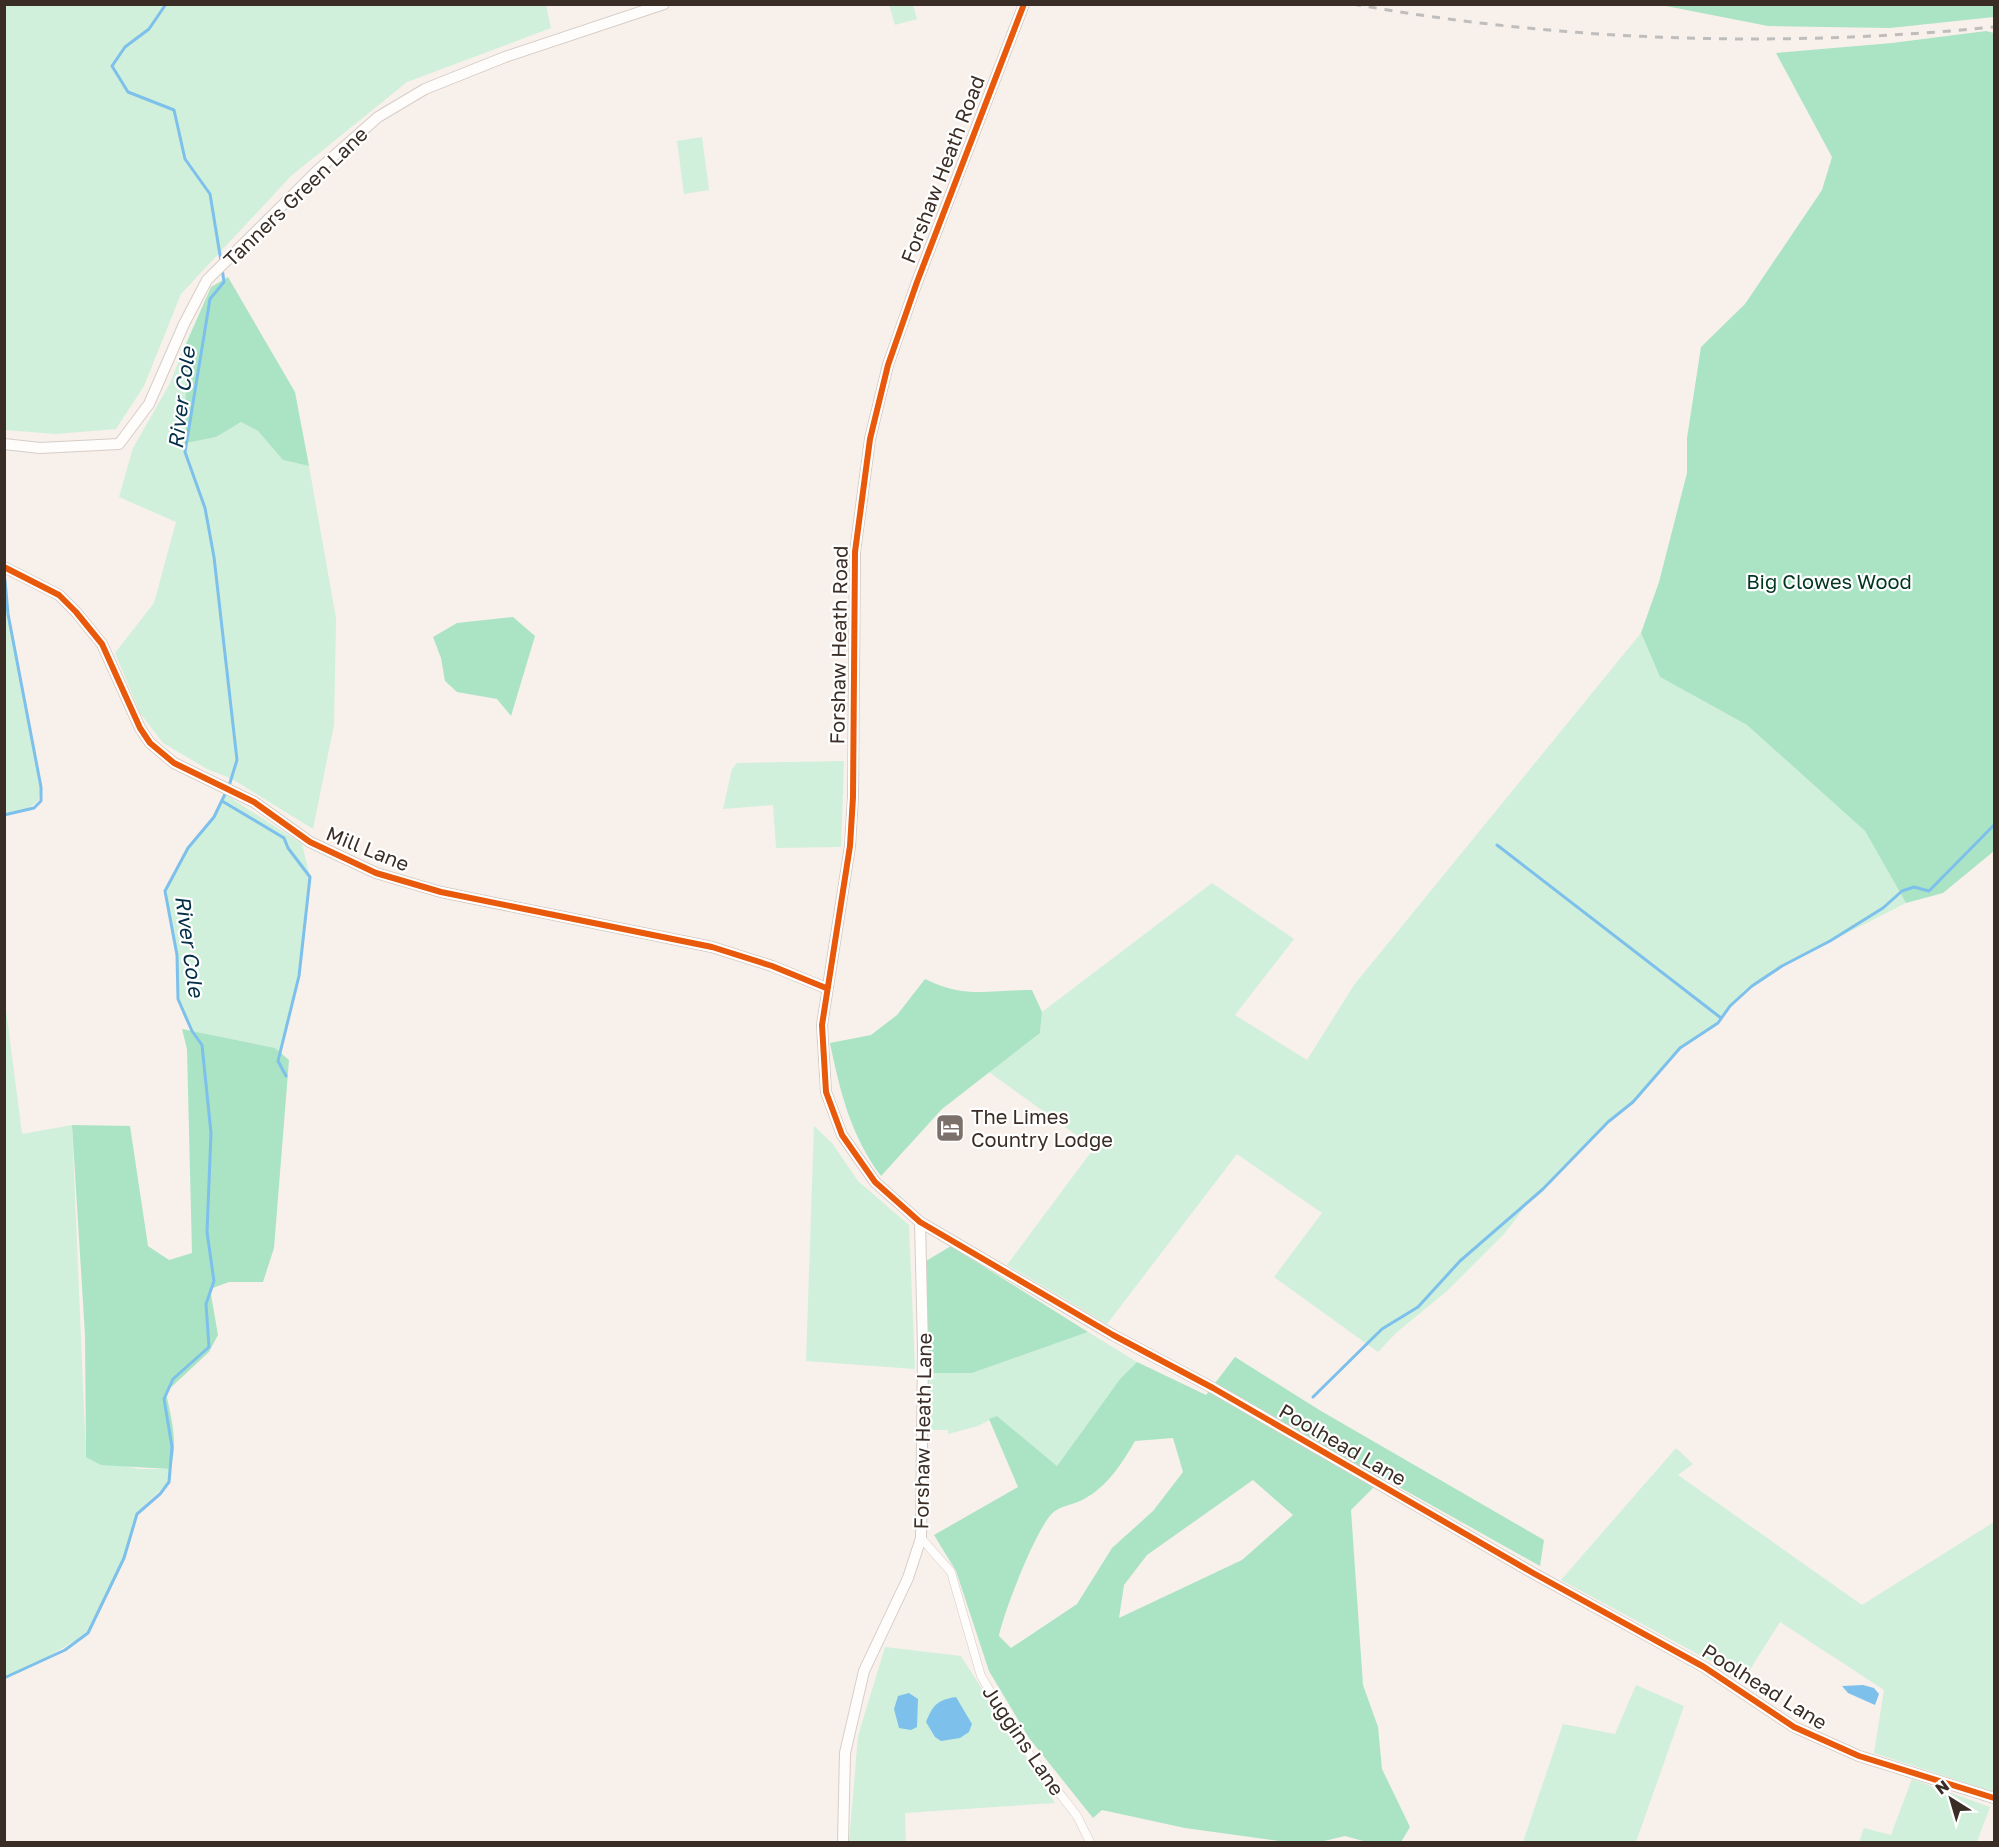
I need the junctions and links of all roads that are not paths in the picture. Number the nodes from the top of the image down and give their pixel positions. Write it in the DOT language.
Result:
graph roads {
  1 [pos="664,4"];
  2 [pos="1024,4"];
  3 [pos="4,444"];
  4 [pos="4,567"];
  5 [pos="826,988"];
  6 [pos="920,1222"];
  7 [pos="921,1538"];
  8 [pos="1995,1798"];
  9 [pos="843,1842"];
  10 [pos="1090,1842"];
  1 -- 3 [label="street, Tanners Green Lane"];
  2 -- 5 [label="street, Forshaw Heath Road"];
  4 -- 5 [label="street, Mill Lane"];
  5 -- 6 [label="street, Poolhead Lane"];
  6 -- 7 [label="street, Forshaw Heath Lane"];
  6 -- 8 [label="street, Poolhead Lane"];
  7 -- 9 [label="street, Forshaw Heath Lane"];
  7 -- 10 [label="street, Juggins Lane"];
}
